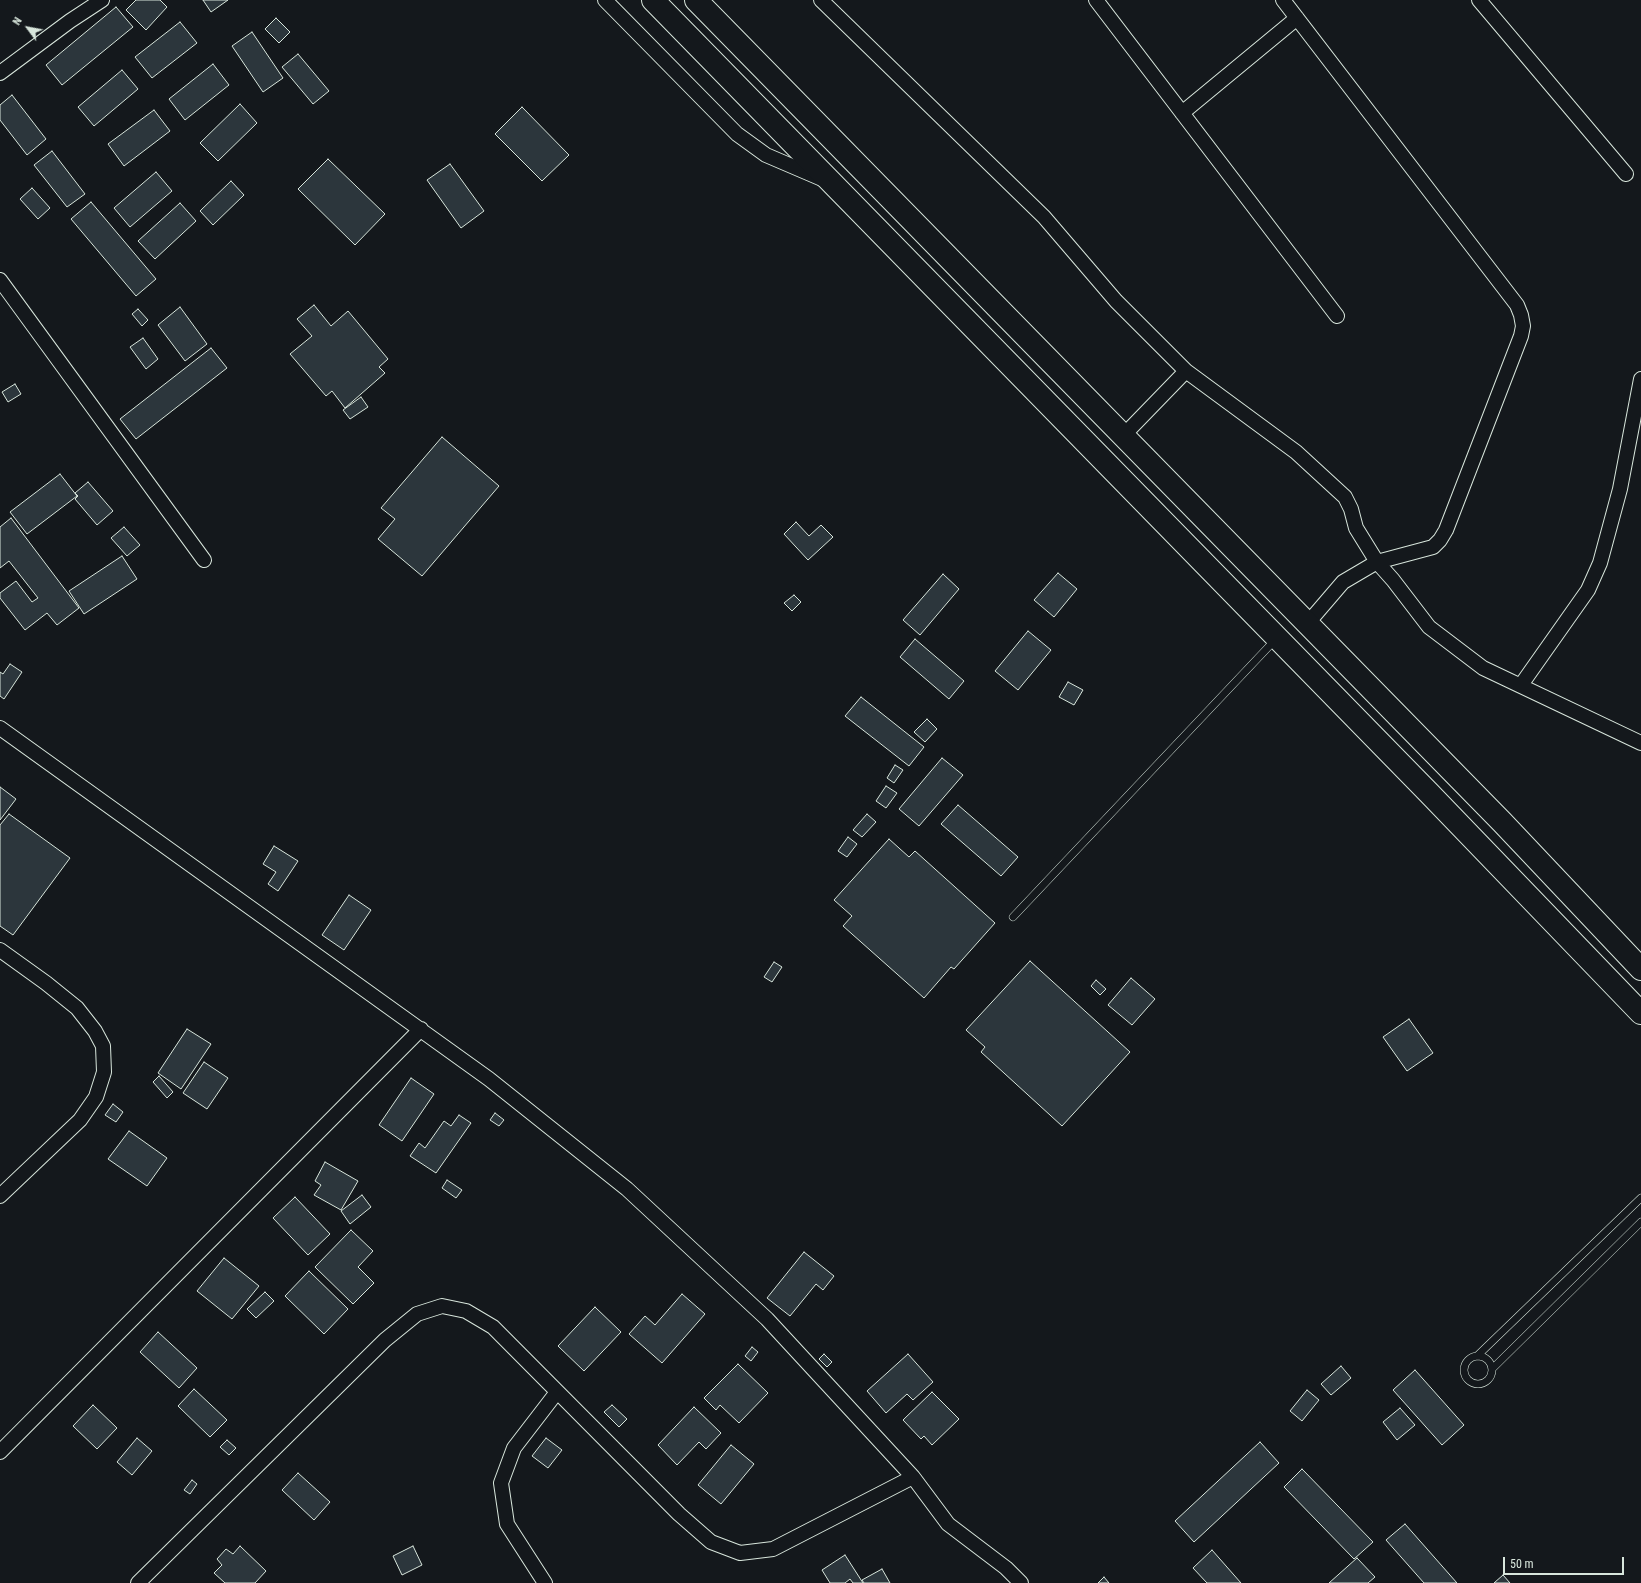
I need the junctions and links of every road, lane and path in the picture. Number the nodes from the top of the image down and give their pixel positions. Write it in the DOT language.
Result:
graph roads {
  1 [pos="102,0"];
  2 [pos="605,0"];
  3 [pos="653,0"];
  4 [pos="696,0"];
  5 [pos="821,0"];
  6 [pos="1096,0"];
  7 [pos="1283,0"];
  8 [pos="1479,0"];
  9 [pos="1297,18"];
  10 [pos="0,73"];
  11 [pos="1182,113"];
  12 [pos="1626,174"];
  13 [pos="832,184"];
  14 [pos="0,280"];
  15 [pos="1337,316"];
  16 [pos="1186,371"];
  17 [pos="1641,379"];
  18 [pos="1123,436"];
  19 [pos="204,560"];
  20 [pos="1377,562"];
  21 [pos="1307,624"];
  22 [pos="1276,638"];
  23 [pos="1521,685"];
  24 [pos="0,728"];
  25 [pos="1641,743"];
  26 [pos="1013,917"];
  27 [pos="0,950"];
  28 [pos="1641,969"];
  29 [pos="1641,1013"];
  30 [pos="420,1029"];
  31 [pos="0,1196"];
  32 [pos="1641,1198"];
  33 [pos="1641,1222"];
  34 [pos="1477,1356"];
  35 [pos="1492,1369"];
  36 [pos="557,1392"];
  37 [pos="0,1452"];
  38 [pos="913,1477"];
  39 [pos="1014,1581"];
  40 [pos="138,1583"];
  41 [pos="545,1583"];
  1 -- 10 [label="street"];
  2 -- 13 [label="street"];
  3 -- 13 [label="main road"];
  4 -- 18 [label="main road"];
  5 -- 16 [label="street"];
  6 -- 11 [label="street"];
  7 -- 9 [label="street"];
  8 -- 12 [label="street"];
  9 -- 11 [label="street"];
  9 -- 20 [label="street"];
  11 -- 15 [label="street"];
  13 -- 22 [label="main road"];
  14 -- 19 [label="street"];
  16 -- 18 [label="street"];
  16 -- 20 [label="street"];
  17 -- 23 [label="street"];
  18 -- 21 [label="main road"];
  20 -- 21 [label="street"];
  20 -- 23 [label="street"];
  21 -- 28 [label="main road"];
  22 -- 26 [label="lane"];
  22 -- 29 [label="main road"];
  23 -- 25 [label="street"];
  24 -- 30 [label="street"];
  27 -- 31 [label="street"];
  30 -- 37 [label="street"];
  30 -- 38 [label="street"];
  32 -- 34 [label="lane"];
  33 -- 35 [label="lane"];
  34 -- 35 [label="lane"];
  34 -- 35 [label="lane"];
  36 -- 38 [label="street"];
  36 -- 40 [label="street"];
  36 -- 41 [label="street"];
  38 -- 39 [label="street"];
}
